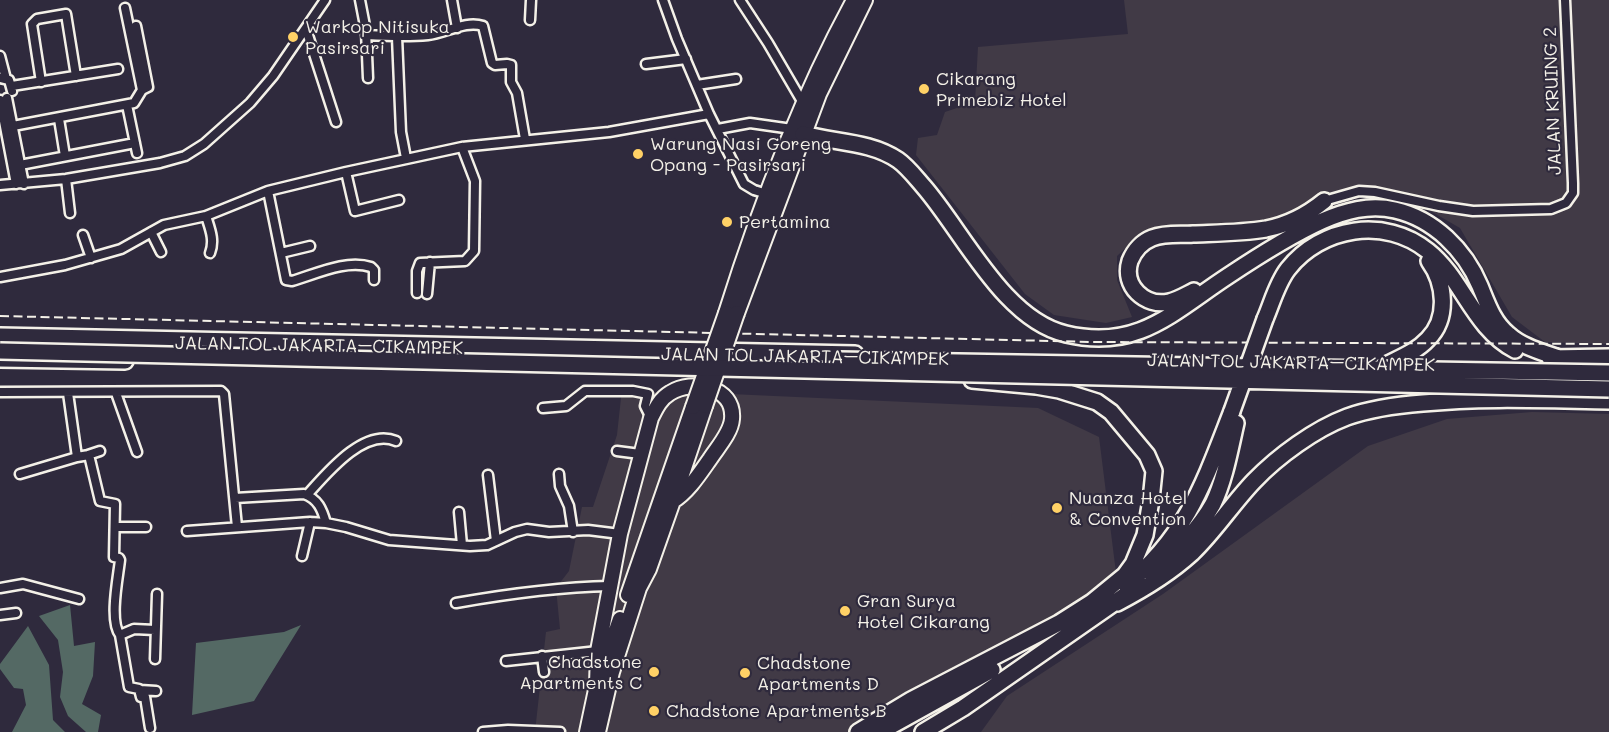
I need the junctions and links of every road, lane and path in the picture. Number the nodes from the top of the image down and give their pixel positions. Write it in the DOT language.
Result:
graph roads {
  1 [pos="326,0"];
  2 [pos="360,0"];
  3 [pos="452,0"];
  4 [pos="531,0"];
  5 [pos="663,0"];
  6 [pos="740,0"];
  7 [pos="854,0"];
  8 [pos="866,0"];
  9 [pos="1565,0"];
  10 [pos="125,8"];
  11 [pos="530,20"];
  12 [pos="136,26"];
  13 [pos="457,28"];
  14 [pos="306,29"];
  15 [pos="366,35"];
  16 [pos="397,37"];
  17 [pos="0,56"];
  18 [pos="686,59"];
  19 [pos="646,64"];
  20 [pos="118,69"];
  21 [pos="76,76"];
  22 [pos="3,78"];
  23 [pos="368,78"];
  24 [pos="736,79"];
  25 [pos="41,82"];
  26 [pos="697,85"];
  27 [pos="12,86"];
  28 [pos="142,90"];
  29 [pos="2,99"];
  30 [pos="128,105"];
  31 [pos="808,105"];
  32 [pos="709,114"];
  33 [pos="59,119"];
  34 [pos="336,122"];
  35 [pos="13,126"];
  36 [pos="718,129"];
  37 [pos="798,131"];
  38 [pos="525,139"];
  39 [pos="135,143"];
  40 [pos="462,147"];
  41 [pos="137,153"];
  42 [pos="65,156"];
  43 [pos="406,158"];
  44 [pos="20,165"];
  45 [pos="346,172"];
  46 [pos="66,179"];
  47 [pos="20,184"];
  48 [pos="0,185"];
  49 [pos="268,191"];
  50 [pos="767,194"];
  51 [pos="399,200"];
  52 [pos="1324,201"];
  53 [pos="70,213"];
  54 [pos="206,216"];
  55 [pos="151,232"];
  56 [pos="83,235"];
  57 [pos="310,246"];
  58 [pos="161,252"];
  59 [pos="281,253"];
  60 [pos="210,254"];
  61 [pos="91,258"];
  62 [pos="430,262"];
  63 [pos="1227,276"];
  64 [pos="0,277"];
  65 [pos="374,280"];
  66 [pos="417,293"];
  67 [pos="427,294"];
  68 [pos="732,313"];
  69 [pos="1268,320"];
  70 [pos="0,336"];
  71 [pos="0,345"];
  72 [pos="0,351"];
  73 [pos="1609,357"];
  74 [pos="1559,358"];
  75 [pos="0,359"];
  76 [pos="1388,364"];
  77 [pos="1609,367"];
  78 [pos="1609,373"];
  79 [pos="972,381"];
  80 [pos="1609,388"];
  81 [pos="0,393"];
  82 [pos="68,393"];
  83 [pos="116,393"];
  84 [pos="134,393"];
  85 [pos="1609,401"];
  86 [pos="120,403"];
  87 [pos="699,406"];
  88 [pos="543,408"];
  89 [pos="1236,412"];
  90 [pos="651,418"];
  91 [pos="396,441"];
  92 [pos="100,451"];
  93 [pos="617,451"];
  94 [pos="137,452"];
  95 [pos="640,454"];
  96 [pos="88,455"];
  97 [pos="77,457"];
  98 [pos="20,474"];
  99 [pos="559,474"];
  100 [pos="488,475"];
  101 [pos="307,495"];
  102 [pos="235,498"];
  103 [pos="673,501"];
  104 [pos="459,512"];
  105 [pos="310,522"];
  106 [pos="326,523"];
  107 [pos="115,527"];
  108 [pos="146,527"];
  109 [pos="237,527"];
  110 [pos="187,531"];
  111 [pos="573,532"];
  112 [pos="620,534"];
  113 [pos="496,541"];
  114 [pos="462,545"];
  115 [pos="302,556"];
  116 [pos="644,566"];
  117 [pos="610,586"];
  118 [pos="0,588"];
  119 [pos="637,588"];
  120 [pos="157,594"];
  121 [pos="79,599"];
  122 [pos="456,603"];
  123 [pos="1117,603"];
  124 [pos="16,613"];
  125 [pos="0,615"];
  126 [pos="155,630"];
  127 [pos="120,635"];
  128 [pos="598,651"];
  129 [pos="542,656"];
  130 [pos="155,659"];
  131 [pos="506,661"];
  132 [pos="544,672"];
  133 [pos="597,685"];
  134 [pos="140,690"];
  135 [pos="156,691"];
  136 [pos="150,728"];
  137 [pos="483,732"];
  138 [pos="560,732"];
  139 [pos="587,732"];
  140 [pos="593,732"];
  141 [pos="598,732"];
  142 [pos="605,732"];
  143 [pos="858,732"];
  144 [pos="880,732"];
  145 [pos="923,732"];
  1 -- 14 [label="street"];
  2 -- 15 [label="street"];
  3 -- 13 [label="street"];
  4 -- 11 [label="street"];
  5 -- 18 [label="street"];
  6 -- 31 [label="street"];
  7 -- 31 [label="main road"];
  8 -- 31 [label="main road"];
  9 -- 52 [label="street, JALAN KRUING 2"];
  10 -- 28 [label="street"];
  12 -- 28 [label="street"];
  13 -- 16 [label="street"];
  13 -- 38 [label="street"];
  14 -- 34 [label="street"];
  14 -- 46 [label="street"];
  15 -- 16 [label="street"];
  15 -- 23 [label="street"];
  16 -- 43 [label="street"];
  17 -- 22 [label="street"];
  18 -- 19 [label="street"];
  18 -- 26 [label="street"];
  20 -- 21 [label="street"];
  21 -- 25 [label="street"];
  21 -- 25 [label="street"];
  22 -- 27 [label="street"];
  24 -- 26 [label="street"];
  25 -- 27 [label="street"];
  26 -- 32 [label="street"];
  27 -- 29 [label="street"];
  28 -- 30 [label="street"];
  29 -- 35 [label="street"];
  29 -- 47 [label="street"];
  30 -- 33 [label="street"];
  30 -- 39 [label="street"];
  31 -- 37 [label="main road"];
  32 -- 36 [label="street"];
  32 -- 38 [label="street"];
  33 -- 35 [label="street"];
  33 -- 42 [label="street"];
  35 -- 44 [label="street"];
  36 -- 37 [label="street"];
  36 -- 50 [label="street"];
  37 -- 50 [label="main road"];
  37 -- 63 [label="highway"];
  37 -- 68 [label="main road"];
  38 -- 40 [label="street"];
  39 -- 41 [label="street"];
  39 -- 42 [label="street"];
  40 -- 43 [label="street"];
  40 -- 62 [label="street"];
  42 -- 44 [label="street"];
  43 -- 45 [label="street"];
  44 -- 47 [label="street"];
  45 -- 49 [label="street"];
  45 -- 51 [label="street"];
  46 -- 47 [label="street"];
  46 -- 53 [label="street"];
  47 -- 48 [label="street"];
  49 -- 54 [label="street"];
  49 -- 59 [label="street"];
  50 -- 68 [label="main road"];
  52 -- 63 [label="highway"];
  54 -- 55 [label="street"];
  54 -- 60 [label="street"];
  55 -- 58 [label="street"];
  55 -- 61 [label="street"];
  56 -- 61 [label="street"];
  57 -- 59 [label="street"];
  59 -- 65 [label="street"];
  61 -- 64 [label="street"];
  62 -- 66 [label="street"];
  62 -- 67 [label="street"];
  63 -- 74 [label="highway"];
  68 -- 87 [label="main road, bridge"];
  69 -- 74 [label="highway"];
  69 -- 76 [label="highway"];
  69 -- 89 [label="highway, bridge"];
  70 -- 76 [label="highway, JALAN TOL JAKARTA–CIKAMPEK"];
  71 -- 78 [label="highway, bridge"];
  72 -- 80 [label="highway, bridge"];
  73 -- 74 [label="highway"];
  75 -- 79 [label="highway, JALAN TOL JAKARTA–CIKAMPEK"];
  76 -- 77 [label="highway, JALAN TOL JAKARTA–CIKAMPEK"];
  79 -- 80 [label="highway, JALAN TOL JAKARTA–CIKAMPEK"];
  79 -- 143 [label="highway"];
  81 -- 82 [label="street"];
  82 -- 83 [label="street"];
  82 -- 97 [label="street"];
  83 -- 84 [label="street"];
  83 -- 86 [label="street"];
  84 -- 86 [label="street"];
  84 -- 102 [label="street"];
  85 -- 123 [label="highway"];
  86 -- 94 [label="street"];
  87 -- 103 [label="main road"];
  87 -- 116 [label="main road"];
  88 -- 90 [label="street"];
  89 -- 123 [label="highway"];
  89 -- 144 [label="highway"];
  90 -- 95 [label="main road"];
  90 -- 103 [label="main road"];
  91 -- 101 [label="street"];
  92 -- 96 [label="street"];
  93 -- 95 [label="street"];
  95 -- 112 [label="main road"];
  96 -- 97 [label="street"];
  96 -- 107 [label="street"];
  97 -- 98 [label="street"];
  99 -- 111 [label="street"];
  100 -- 113 [label="street"];
  101 -- 102 [label="street"];
  101 -- 106 [label="street"];
  102 -- 109 [label="street"];
  103 -- 116 [label="main road"];
  104 -- 114 [label="street"];
  105 -- 106 [label="street"];
  105 -- 109 [label="street"];
  105 -- 115 [label="street"];
  106 -- 114 [label="street"];
  107 -- 108 [label="street"];
  107 -- 127 [label="street"];
  109 -- 110 [label="street"];
  111 -- 112 [label="street"];
  111 -- 113 [label="street"];
  112 -- 117 [label="main road"];
  113 -- 114 [label="street"];
  116 -- 119 [label="main road"];
  116 -- 133 [label="main road"];
  116 -- 142 [label="main road"];
  117 -- 122 [label="street"];
  117 -- 128 [label="main road"];
  118 -- 121 [label="street"];
  119 -- 140 [label="main road"];
  119 -- 141 [label="main road"];
  120 -- 126 [label="street"];
  123 -- 145 [label="highway"];
  124 -- 125 [label="street"];
  126 -- 127 [label="street"];
  126 -- 130 [label="street"];
  127 -- 134 [label="street"];
  128 -- 129 [label="street"];
  128 -- 133 [label="main road"];
  129 -- 131 [label="street"];
  129 -- 132 [label="street"];
  133 -- 139 [label="main road"];
  134 -- 135 [label="street"];
  134 -- 136 [label="street"];
  137 -- 138 [label="street"];
}
